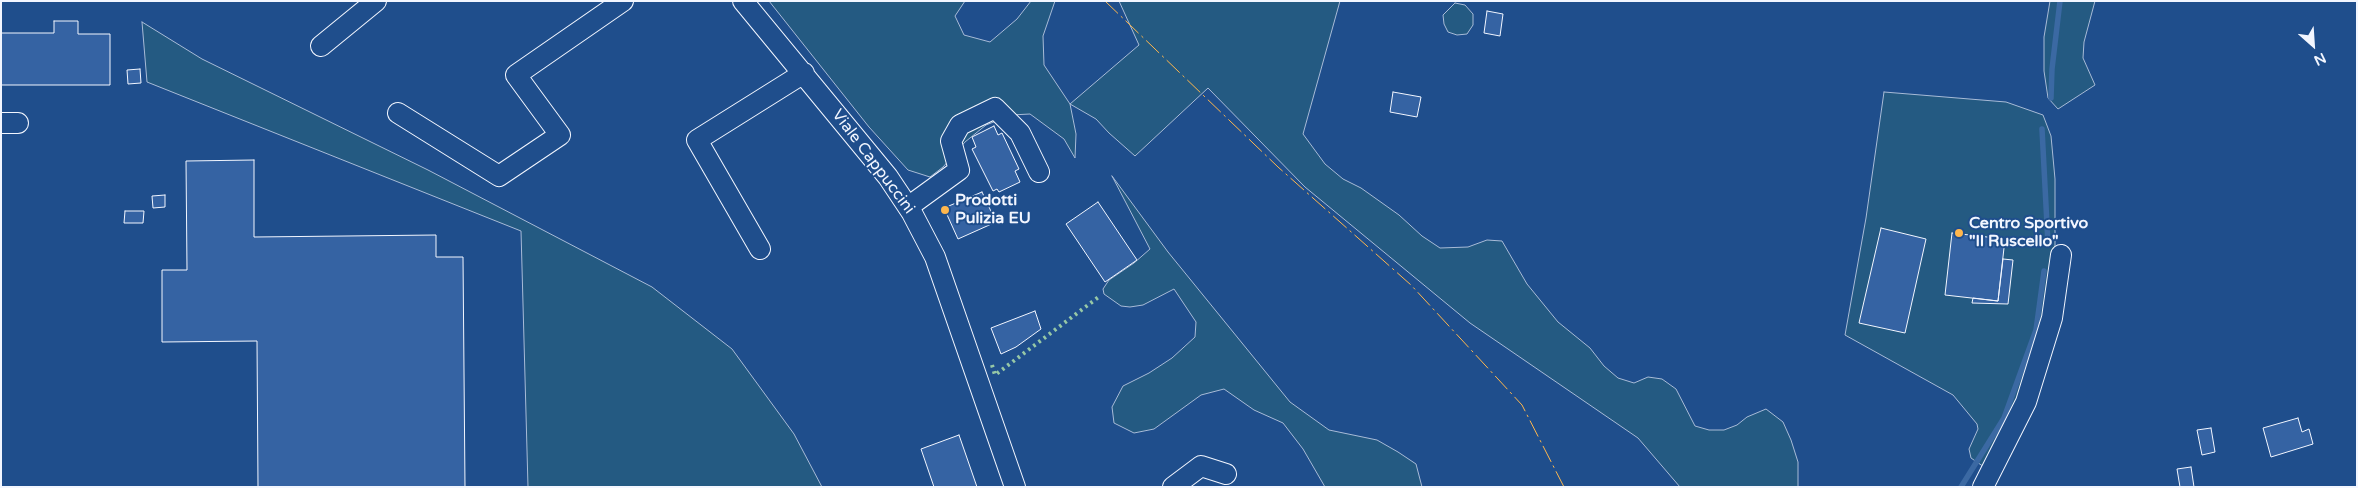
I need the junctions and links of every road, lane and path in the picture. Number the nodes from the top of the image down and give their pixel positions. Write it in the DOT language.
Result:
graph roads {
  1 [pos="376,1"];
  2 [pos="623,1"];
  3 [pos="743,1"];
  4 [pos="321,46"];
  5 [pos="804,74"];
  6 [pos="398,113"];
  7 [pos="1039,172"];
  8 [pos="908,207"];
  9 [pos="760,249"];
  10 [pos="2061,254"];
  11 [pos="1226,474"];
  12 [pos="1015,487"];
  13 [pos="1173,487"];
  14 [pos="1983,487"];
  1 -- 4 [label="street"];
  2 -- 6 [label="street"];
  3 -- 5 [label="street, Viale Cappuccini"];
  5 -- 8 [label="street, Viale Cappuccini"];
  5 -- 9 [label="street"];
  7 -- 8 [label="street"];
  8 -- 12 [label="street, Viale Cappuccini"];
  10 -- 14 [label="street"];
  11 -- 13 [label="street"];
}
